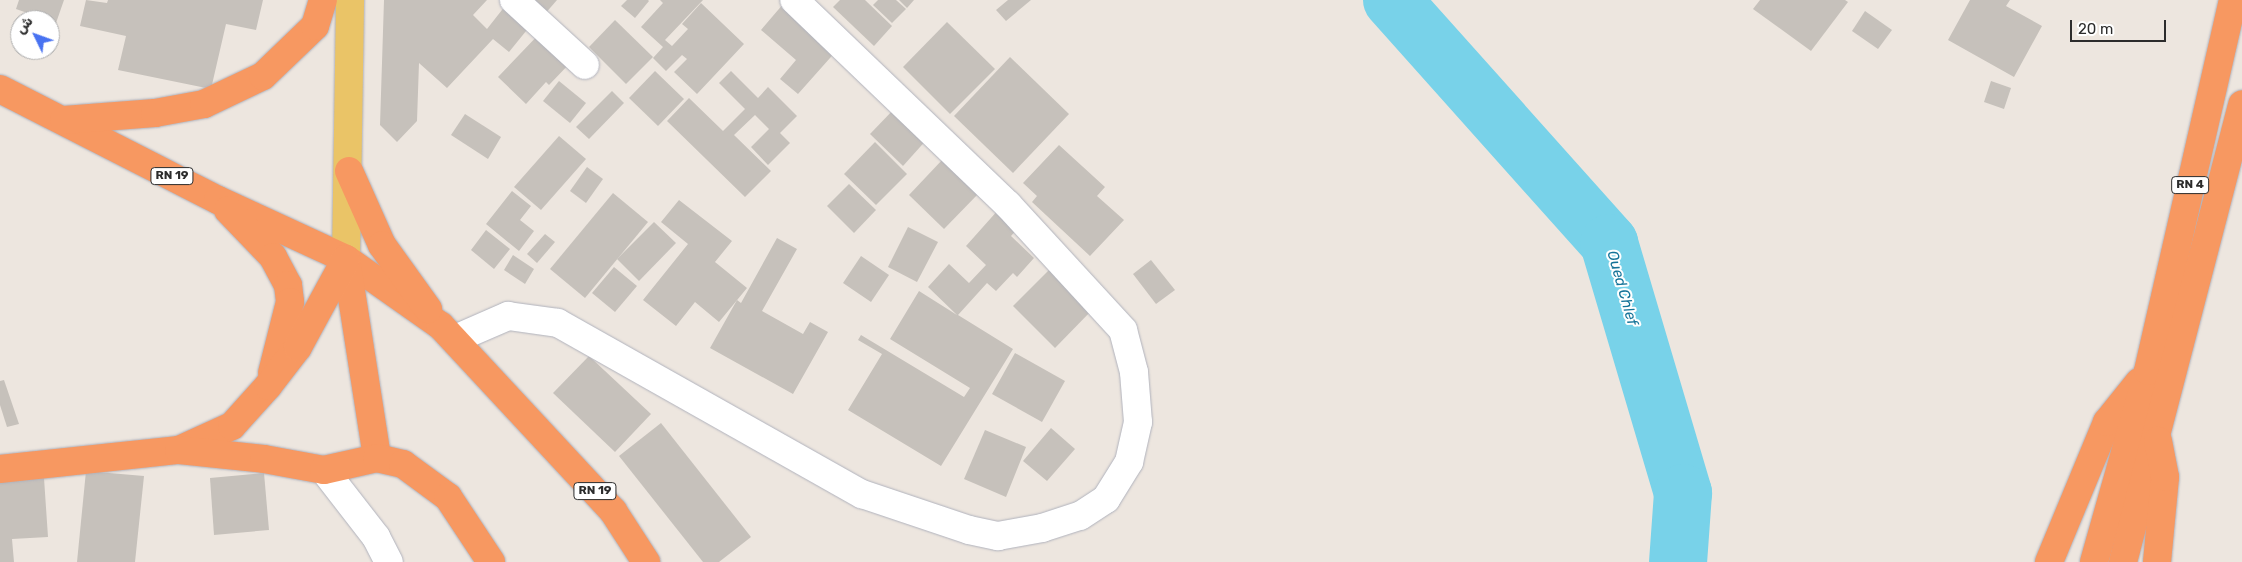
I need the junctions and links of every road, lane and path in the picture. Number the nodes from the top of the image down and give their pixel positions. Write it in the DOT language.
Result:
graph roads {
  1 [pos="323,0"];
  2 [pos="350,0"];
  3 [pos="514,0"];
  4 [pos="794,0"];
  5 [pos="2232,0"];
  6 [pos="585,65"];
  7 [pos="0,90"];
  8 [pos="2242,104"];
  9 [pos="64,120"];
  10 [pos="349,171"];
  11 [pos="218,200"];
  12 [pos="346,260"];
  13 [pos="448,333"];
  14 [pos="2148,371"];
  15 [pos="268,386"];
  16 [pos="2157,435"];
  17 [pos="179,450"];
  18 [pos="377,458"];
  19 [pos="0,469"];
  20 [pos="324,470"];
  21 [pos="390,562"];
  22 [pos="491,562"];
  23 [pos="646,562"];
  24 [pos="2049,562"];
  25 [pos="2094,562"];
  26 [pos="2123,562"];
  27 [pos="2157,562"];
  1 -- 9 [label="highway"];
  2 -- 10 [label="main road"];
  3 -- 6 [label="street"];
  4 -- 13 [label="street"];
  5 -- 14 [label="highway, RN 4"];
  7 -- 9 [label="highway, RN 19"];
  8 -- 16 [label="highway, RN 4"];
  9 -- 11 [label="highway, RN 19"];
  10 -- 12 [label="main road"];
  10 -- 13 [label="highway"];
  11 -- 12 [label="highway, RN 19"];
  11 -- 15 [label="highway"];
  12 -- 13 [label="highway, RN 19"];
  12 -- 15 [label="highway"];
  12 -- 18 [label="highway"];
  13 -- 23 [label="highway, RN 19"];
  14 -- 24 [label="highway, RN 4"];
  14 -- 25 [label="highway, RN 4"];
  15 -- 17 [label="highway"];
  16 -- 26 [label="highway, RN 4"];
  16 -- 27 [label="highway, RN 4"];
  17 -- 19 [label="highway"];
  17 -- 20 [label="highway"];
  18 -- 20 [label="highway"];
  18 -- 22 [label="highway"];
  20 -- 21 [label="street"];
}
